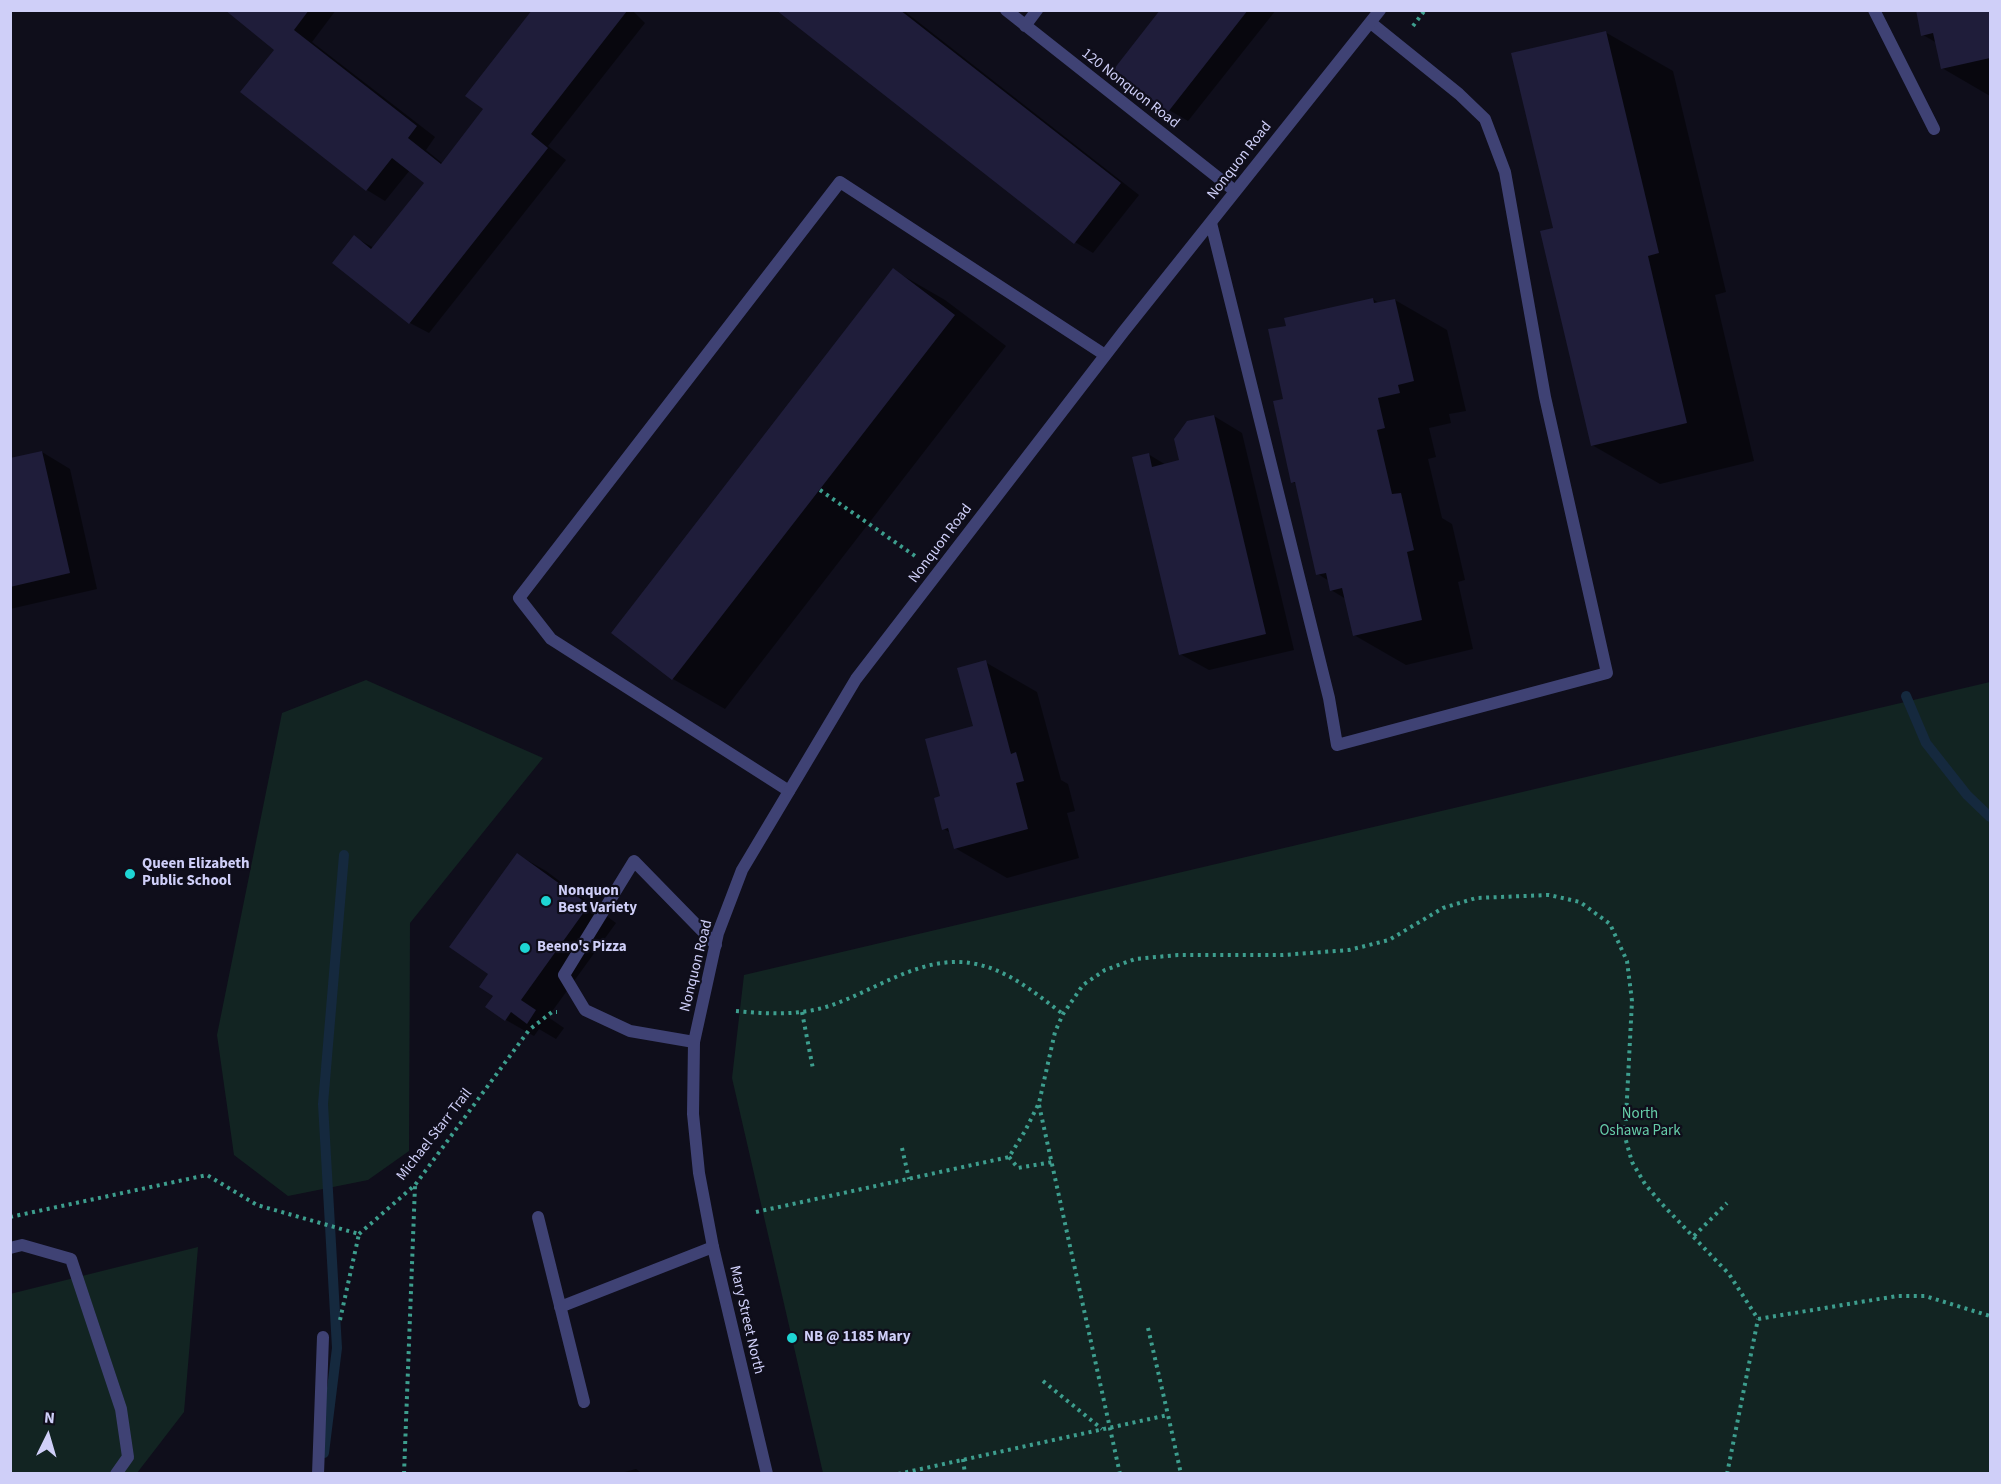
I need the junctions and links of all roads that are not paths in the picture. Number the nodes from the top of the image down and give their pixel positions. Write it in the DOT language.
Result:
graph roads {
  1 [pos="1006,10"];
  2 [pos="1037,10"];
  3 [pos="1380,10"];
  4 [pos="1874,10"];
  5 [pos="1371,22"];
  6 [pos="1025,26"];
  7 [pos="1934,129"];
  8 [pos="1235,191"];
  9 [pos="1211,223"];
  10 [pos="1105,355"];
  11 [pos="789,791"];
  12 [pos="716,945"];
  13 [pos="694,1042"];
  14 [pos="699,1173"];
  15 [pos="538,1217"];
  16 [pos="713,1246"];
  17 [pos="10,1248"];
  18 [pos="560,1307"];
  19 [pos="323,1337"];
  20 [pos="584,1402"];
  21 [pos="116,1473"];
  22 [pos="318,1473"];
  23 [pos="767,1473"];
  1 -- 6 [label="street, 120 Nonquon Road"];
  2 -- 6 [label="street"];
  3 -- 5 [label="street, Nonquon Road"];
  4 -- 7 [label="street"];
  5 -- 8 [label="street, Nonquon Road"];
  5 -- 9 [label="street"];
  6 -- 8 [label="street, 120 Nonquon Road"];
  8 -- 9 [label="street, Nonquon Road"];
  9 -- 10 [label="street, Nonquon Road"];
  10 -- 11 [label="street, Nonquon Road"];
  10 -- 11 [label="street"];
  11 -- 12 [label="street, Nonquon Road"];
  12 -- 13 [label="street, Nonquon Road"];
  12 -- 13 [label="street"];
  13 -- 14 [label="street, Nonquon Road"];
  14 -- 16 [label="street, Mary Street North"];
  15 -- 18 [label="street"];
  16 -- 18 [label="street"];
  16 -- 23 [label="street, Mary Street North"];
  17 -- 21 [label="street"];
  18 -- 20 [label="street"];
  19 -- 22 [label="street"];
}
